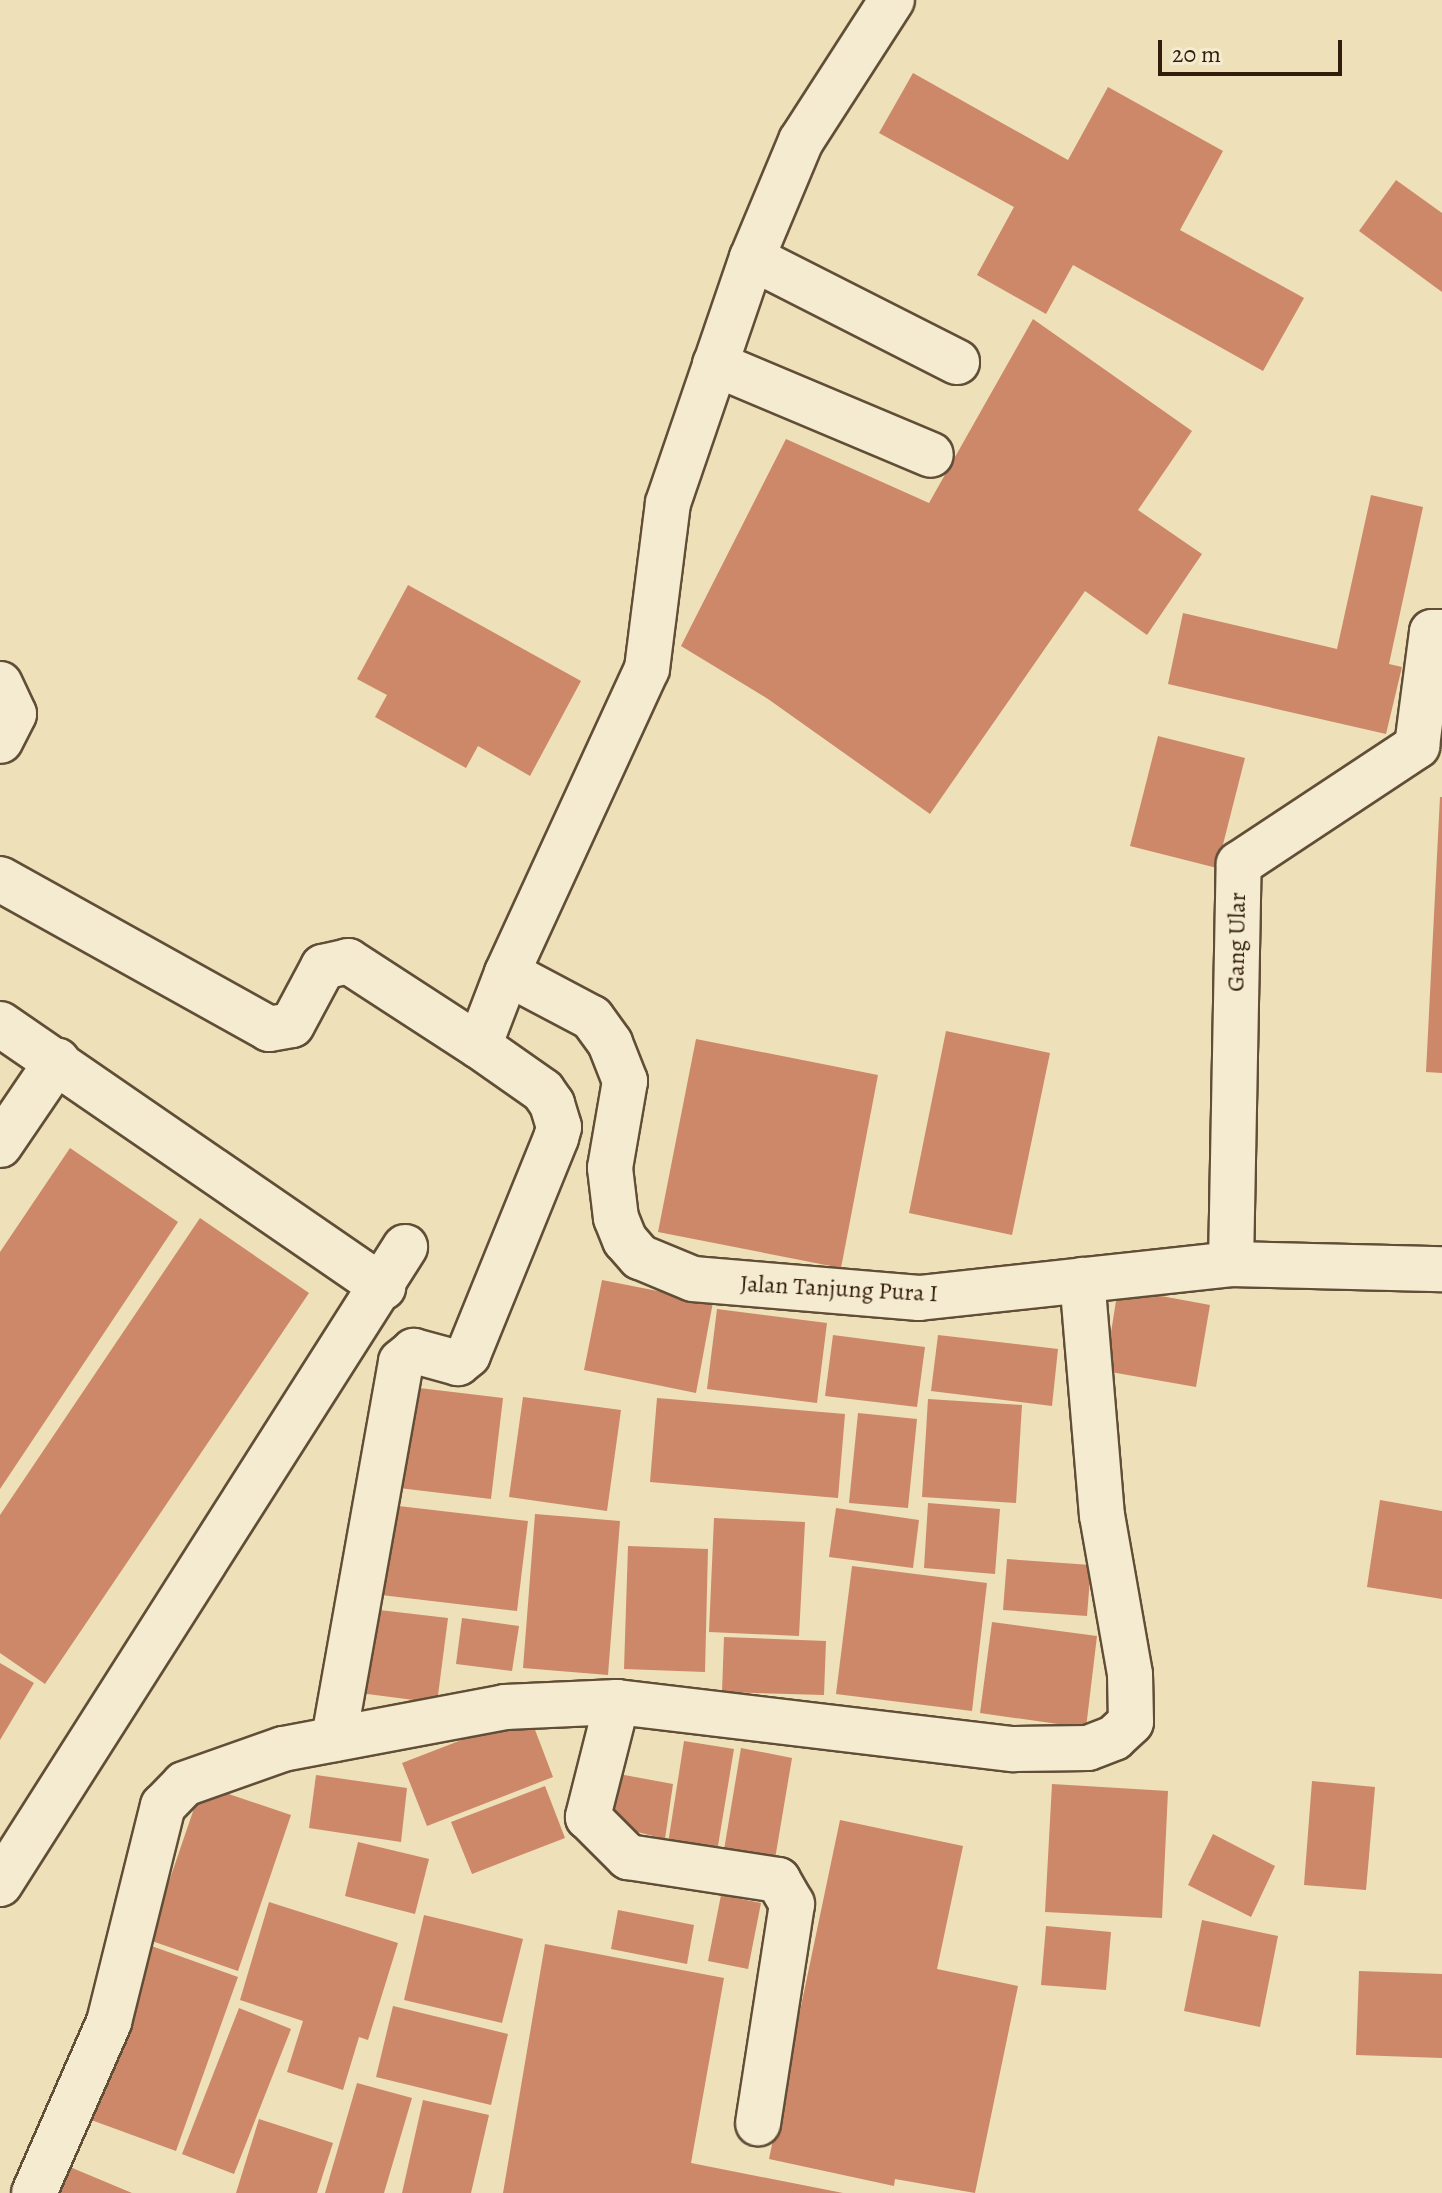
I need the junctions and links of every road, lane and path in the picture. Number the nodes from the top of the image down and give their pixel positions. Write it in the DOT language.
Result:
graph roads {
  1 [pos="892,0"];
  2 [pos="752,258"];
  3 [pos="957,362"];
  4 [pos="715,364"];
  5 [pos="931,455"];
  6 [pos="1442,632"];
  7 [pos="0,684"];
  8 [pos="0,741"];
  9 [pos="0,879"];
  10 [pos="507,973"];
  11 [pos="0,1024"];
  12 [pos="479,1046"];
  13 [pos="57,1061"];
  14 [pos="0,1145"];
  15 [pos="405,1247"];
  16 [pos="1231,1264"];
  17 [pos="1442,1269"];
  18 [pos="1082,1280"];
  19 [pos="383,1287"];
  20 [pos="617,1702"];
  21 [pos="334,1739"];
  22 [pos="0,1884"];
  23 [pos="758,2123"];
  24 [pos="34,2193"];
  1 -- 2 [label="street"];
  2 -- 3 [label="street"];
  2 -- 4 [label="street"];
  4 -- 5 [label="street"];
  4 -- 10 [label="street"];
  6 -- 16 [label="street, Gang Ular"];
  7 -- 8 [label="street"];
  9 -- 12 [label="street"];
  10 -- 12 [label="street"];
  10 -- 18 [label="street, Jalan Tanjung Pura I"];
  11 -- 13 [label="street"];
  12 -- 21 [label="street"];
  13 -- 14 [label="street"];
  13 -- 19 [label="street"];
  15 -- 19 [label="street"];
  16 -- 17 [label="street, Jalan Tanjung Pura I"];
  16 -- 18 [label="street, Jalan Tanjung Pura I"];
  18 -- 20 [label="street"];
  19 -- 22 [label="street"];
  20 -- 21 [label="street"];
  20 -- 23 [label="street"];
  21 -- 24 [label="street"];
}
